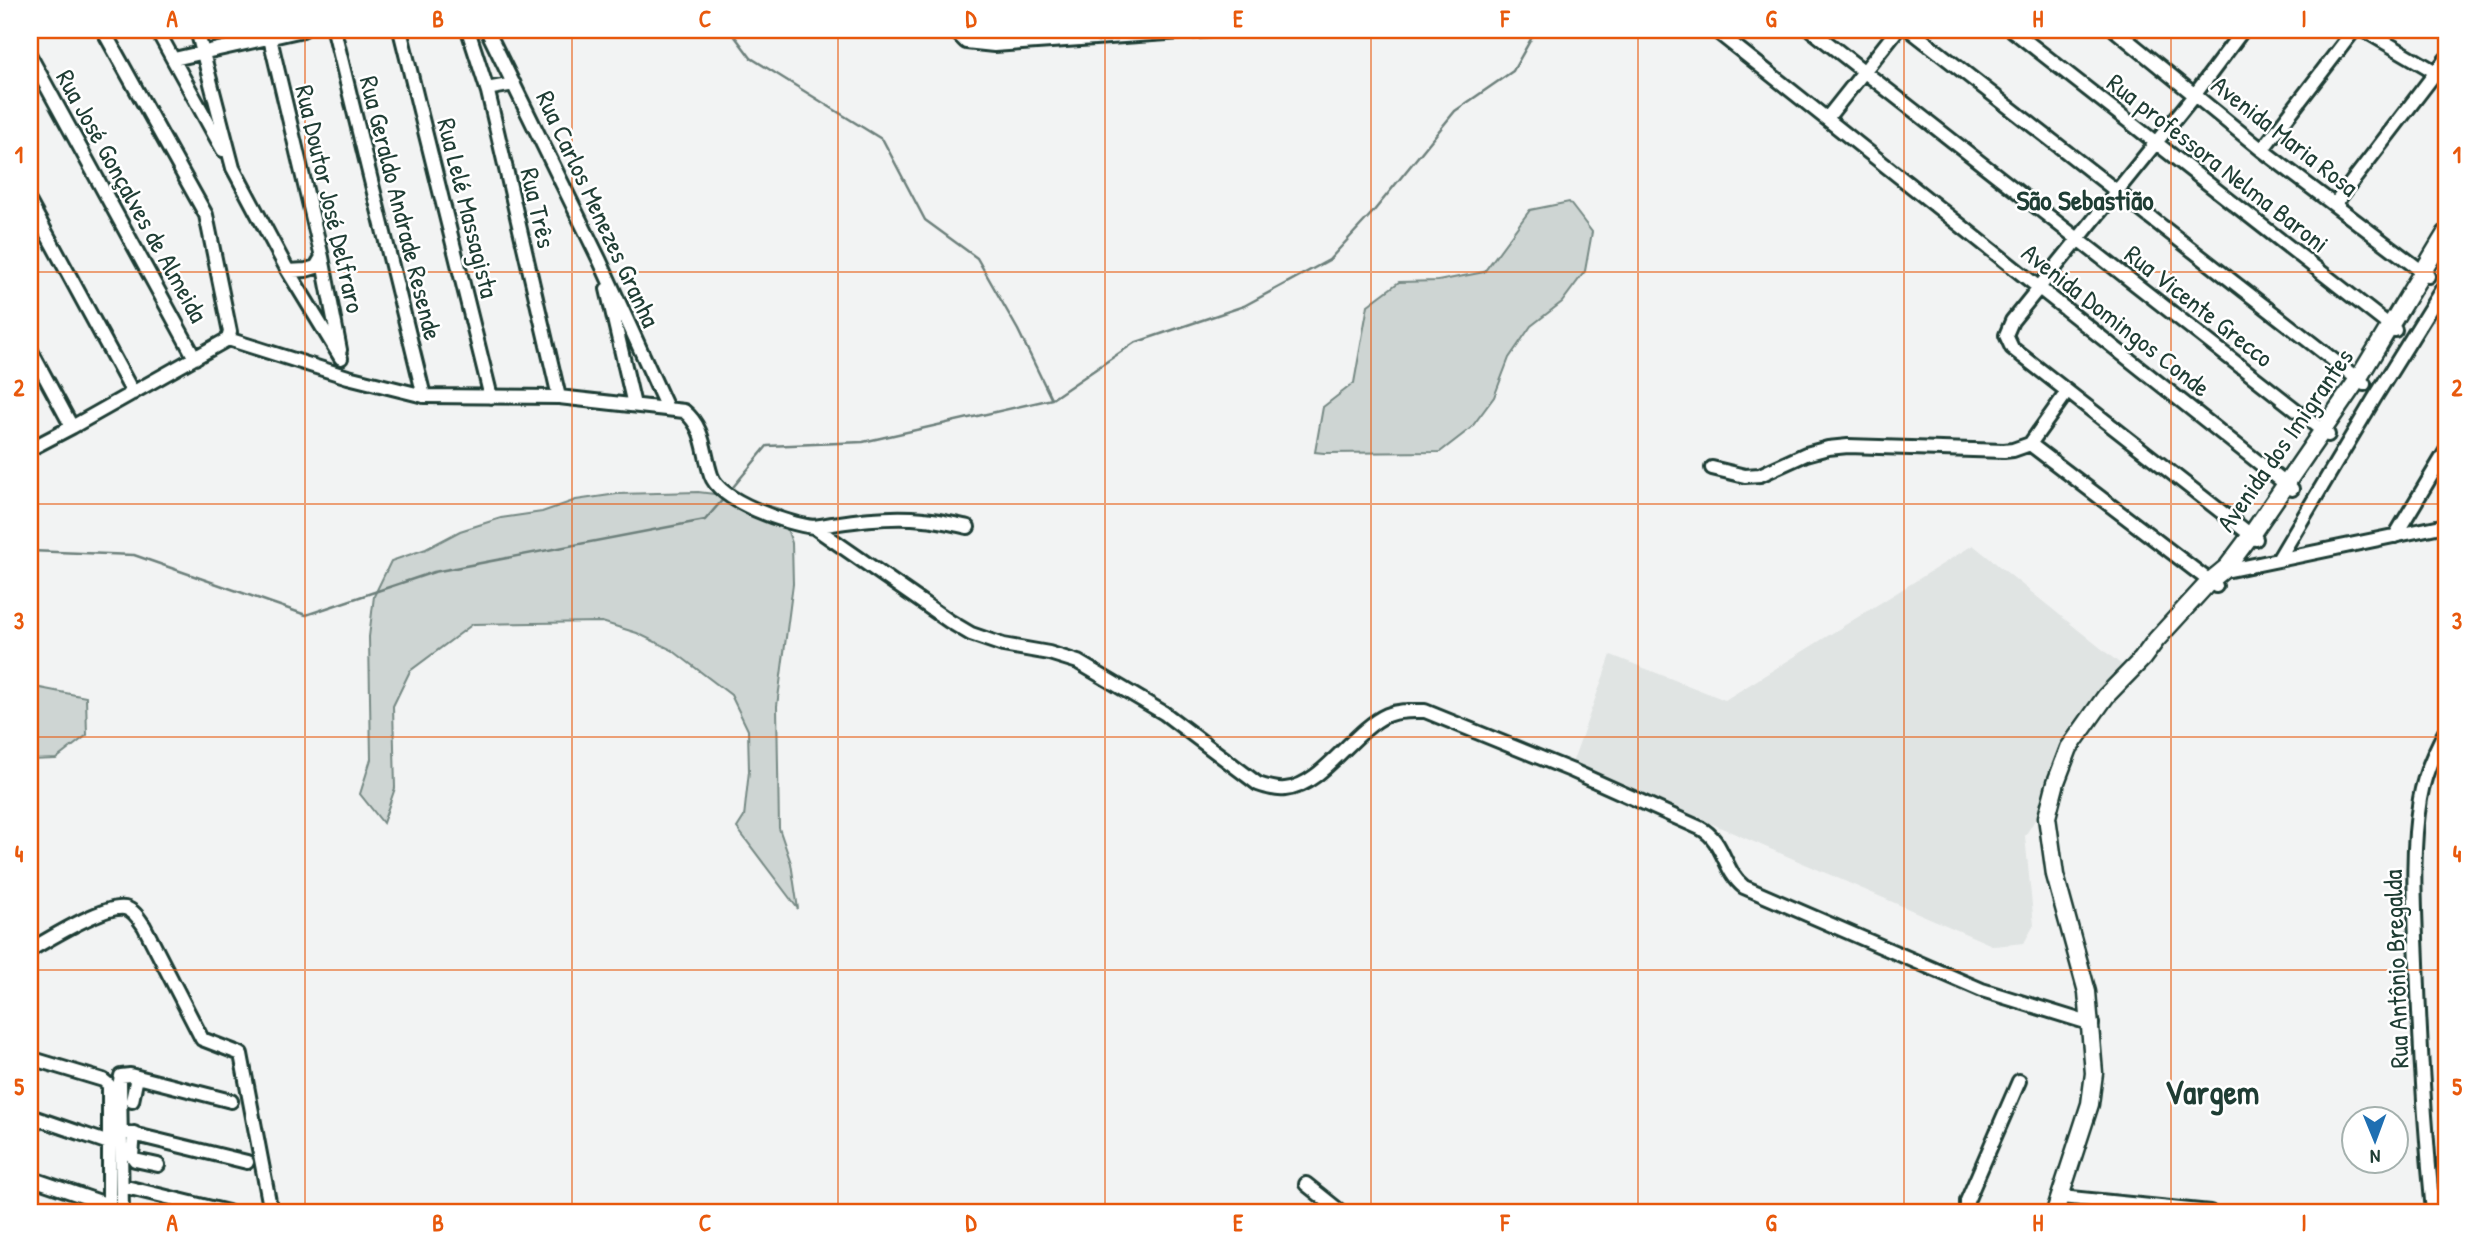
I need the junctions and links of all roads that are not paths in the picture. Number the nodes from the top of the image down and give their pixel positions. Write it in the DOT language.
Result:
graph roads {
  1 [pos="103,30"];
  2 [pos="157,30"];
  3 [pos="197,30"];
  4 [pos="303,30"];
  5 [pos="334,30"];
  6 [pos="400,30"];
  7 [pos="468,30"];
  8 [pos="487,30"];
  9 [pos="992,30"];
  10 [pos="1211,30"];
  11 [pos="1715,30"];
  12 [pos="1811,30"];
  13 [pos="1897,30"];
  14 [pos="1910,30"];
  15 [pos="2012,30"];
  16 [pos="2243,30"];
  17 [pos="2354,30"];
  18 [pos="2364,30"];
  19 [pos="1147,32"];
  20 [pos="2122,32"];
  21 [pos="269,34"];
  22 [pos="957,34"];
  23 [pos="1072,34"];
  24 [pos="994,45"];
  25 [pos="202,52"];
  26 [pos="30,56"];
  27 [pos="174,59"];
  28 [pos="2446,59"];
  29 [pos="1864,72"];
  30 [pos="2441,75"];
  31 [pos="514,84"];
  32 [pos="488,92"];
  33 [pos="2196,93"];
  34 [pos="1828,117"];
  35 [pos="2155,142"];
  36 [pos="2262,150"];
  37 [pos="233,168"];
  38 [pos="2115,190"];
  39 [pos="30,203"];
  40 [pos="2335,204"];
  41 [pos="2446,233"];
  42 [pos="2078,240"];
  43 [pos="2446,247"];
  44 [pos="322,257"];
  45 [pos="600,261"];
  46 [pos="288,271"];
  47 [pos="2425,275"];
  48 [pos="2446,283"];
  49 [pos="2039,288"];
  50 [pos="2393,329"];
  51 [pos="229,339"];
  52 [pos="30,349"];
  53 [pos="195,358"];
  54 [pos="341,358"];
  55 [pos="348,377"];
  56 [pos="2361,382"];
  57 [pos="2067,392"];
  58 [pos="133,393"];
  59 [pos="424,396"];
  60 [pos="491,397"];
  61 [pos="559,397"];
  62 [pos="634,405"];
  63 [pos="667,408"];
  64 [pos="72,427"];
  65 [pos="2324,433"];
  66 [pos="2030,444"];
  67 [pos="30,449"];
  68 [pos="2446,451"];
  69 [pos="1712,468"];
  70 [pos="2289,486"];
  71 [pos="2446,525"];
  72 [pos="814,527"];
  73 [pos="968,527"];
  74 [pos="2395,536"];
  75 [pos="2254,537"];
  76 [pos="2278,560"];
  77 [pos="2229,568"];
  78 [pos="2213,584"];
  79 [pos="2446,730"];
  80 [pos="30,950"];
  81 [pos="2092,1024"];
  82 [pos="30,1058"];
  83 [pos="137,1077"];
  84 [pos="2019,1081"];
  85 [pos="132,1101"];
  86 [pos="231,1101"];
  87 [pos="30,1116"];
  88 [pos="120,1130"];
  89 [pos="134,1133"];
  90 [pos="109,1143"];
  91 [pos="247,1162"];
  92 [pos="158,1165"];
  93 [pos="30,1178"];
  94 [pos="1306,1184"];
  95 [pos="121,1186"];
  96 [pos="2061,1196"];
  97 [pos="2133,1208"];
  98 [pos="109,1209"];
  99 [pos="1336,1211"];
  100 [pos="2182,1211"];
  101 [pos="122,1212"];
  102 [pos="228,1212"];
  103 [pos="271,1212"];
  104 [pos="1969,1212"];
  105 [pos="2055,1212"];
  106 [pos="2210,1212"];
  107 [pos="2433,1212"];
  1 -- 51 [label="street"];
  2 -- 27 [label="street"];
  3 -- 25 [label="street"];
  4 -- 21 [label="street"];
  5 -- 59 [label="street, Rua Geraldo Andrade Resende"];
  6 -- 60 [label="street, Rua Lelé Massagista"];
  7 -- 32 [label="street, Rua Três"];
  8 -- 31 [label="street, Rua Carlos Menezes Granha"];
  9 -- 24 [label="street"];
  10 -- 19 [label="street"];
  11 -- 34 [label="street, Avenida Domingos Conde"];
  12 -- 29 [label="street, Rua Vicente Grecco"];
  13 -- 29 [label="street"];
  14 -- 38 [label="street"];
  15 -- 35 [label="street, Rua professora Nelma Baroni"];
  16 -- 33 [label="street"];
  17 -- 36 [label="street"];
  18 -- 30 [label="street"];
  19 -- 23 [label="street"];
  20 -- 33 [label="street, Avenida Maria Rosa"];
  21 -- 25 [label="street"];
  21 -- 44 [label="street, Rua Doutor José Delfraro"];
  22 -- 24 [label="street"];
  23 -- 24 [label="street"];
  25 -- 27 [label="street"];
  25 -- 37 [label="street"];
  26 -- 53 [label="street, Rua José Gonçalves de Almeida"];
  27 -- 37 [label="street"];
  28 -- 30 [label="street"];
  29 -- 34 [label="street"];
  29 -- 42 [label="street, Rua Vicente Grecco"];
  30 -- 40 [label="street"];
  31 -- 32 [label="street"];
  31 -- 45 [label="street, Rua Carlos Menezes Granha"];
  32 -- 61 [label="street, Rua Três"];
  33 -- 35 [label="street"];
  33 -- 36 [label="street, Avenida Maria Rosa"];
  34 -- 49 [label="street, Avenida Domingos Conde"];
  35 -- 38 [label="street"];
  35 -- 50 [label="street, Rua professora Nelma Baroni"];
  36 -- 40 [label="street, Avenida Maria Rosa"];
  37 -- 46 [label="street"];
  38 -- 42 [label="street"];
  38 -- 56 [label="street"];
  39 -- 58 [label="street"];
  40 -- 47 [label="street, Avenida Maria Rosa"];
  41 -- 47 [label="main road, Avenida dos Imigrantes"];
  42 -- 49 [label="street"];
  42 -- 65 [label="street, Rua Vicente Grecco"];
  43 -- 47 [label="main road, Avenida dos Imigrantes"];
  44 -- 46 [label="street"];
  44 -- 54 [label="street, Rua Doutor José Delfraro"];
  45 -- 62 [label="street"];
  45 -- 63 [label="street, Rua Carlos Menezes Granha"];
  46 -- 54 [label="street"];
  47 -- 50 [label="main road, Avenida dos Imigrantes"];
  48 -- 76 [label="street"];
  49 -- 57 [label="street"];
  49 -- 70 [label="street, Avenida Domingos Conde"];
  50 -- 56 [label="main road, Avenida dos Imigrantes"];
  51 -- 53 [label="street"];
  51 -- 55 [label="street"];
  52 -- 64 [label="street"];
  53 -- 58 [label="street"];
  54 -- 55 [label="street, Rua Doutor José Delfraro"];
  55 -- 59 [label="street"];
  56 -- 65 [label="main road, Avenida dos Imigrantes"];
  57 -- 66 [label="street"];
  57 -- 75 [label="street"];
  58 -- 64 [label="street"];
  59 -- 60 [label="street"];
  60 -- 61 [label="street"];
  61 -- 62 [label="street"];
  62 -- 63 [label="street"];
  63 -- 72 [label="street"];
  64 -- 67 [label="street"];
  65 -- 70 [label="main road, Avenida dos Imigrantes"];
  66 -- 69 [label="street"];
  66 -- 78 [label="street"];
  68 -- 74 [label="street"];
  70 -- 75 [label="main road, Avenida dos Imigrantes"];
  71 -- 74 [label="street"];
  72 -- 73 [label="street"];
  72 -- 81 [label="street"];
  74 -- 76 [label="street"];
  75 -- 77 [label="main road, Avenida dos Imigrantes"];
  76 -- 77 [label="street"];
  77 -- 78 [label="main road, Avenida dos Imigrantes"];
  78 -- 81 [label="main road, Avenida dos Imigrantes"];
  79 -- 107 [label="street, Rua Antônio Bregalda"];
  80 -- 103 [label="street"];
  81 -- 96 [label="main road, Avenida dos Imigrantes"];
  82 -- 90 [label="street"];
  83 -- 85 [label="street"];
  83 -- 86 [label="street"];
  83 -- 88 [label="street"];
  84 -- 104 [label="street"];
  87 -- 90 [label="street"];
  88 -- 89 [label="street"];
  88 -- 95 [label="street"];
  89 -- 91 [label="street"];
  89 -- 92 [label="street"];
  90 -- 98 [label="street"];
  93 -- 98 [label="street"];
  94 -- 99 [label="street"];
  95 -- 101 [label="street"];
  95 -- 102 [label="street"];
  96 -- 97 [label="street"];
  96 -- 105 [label="main road, Avenida dos Imigrantes"];
  97 -- 100 [label="street"];
  100 -- 106 [label="street"];
}
